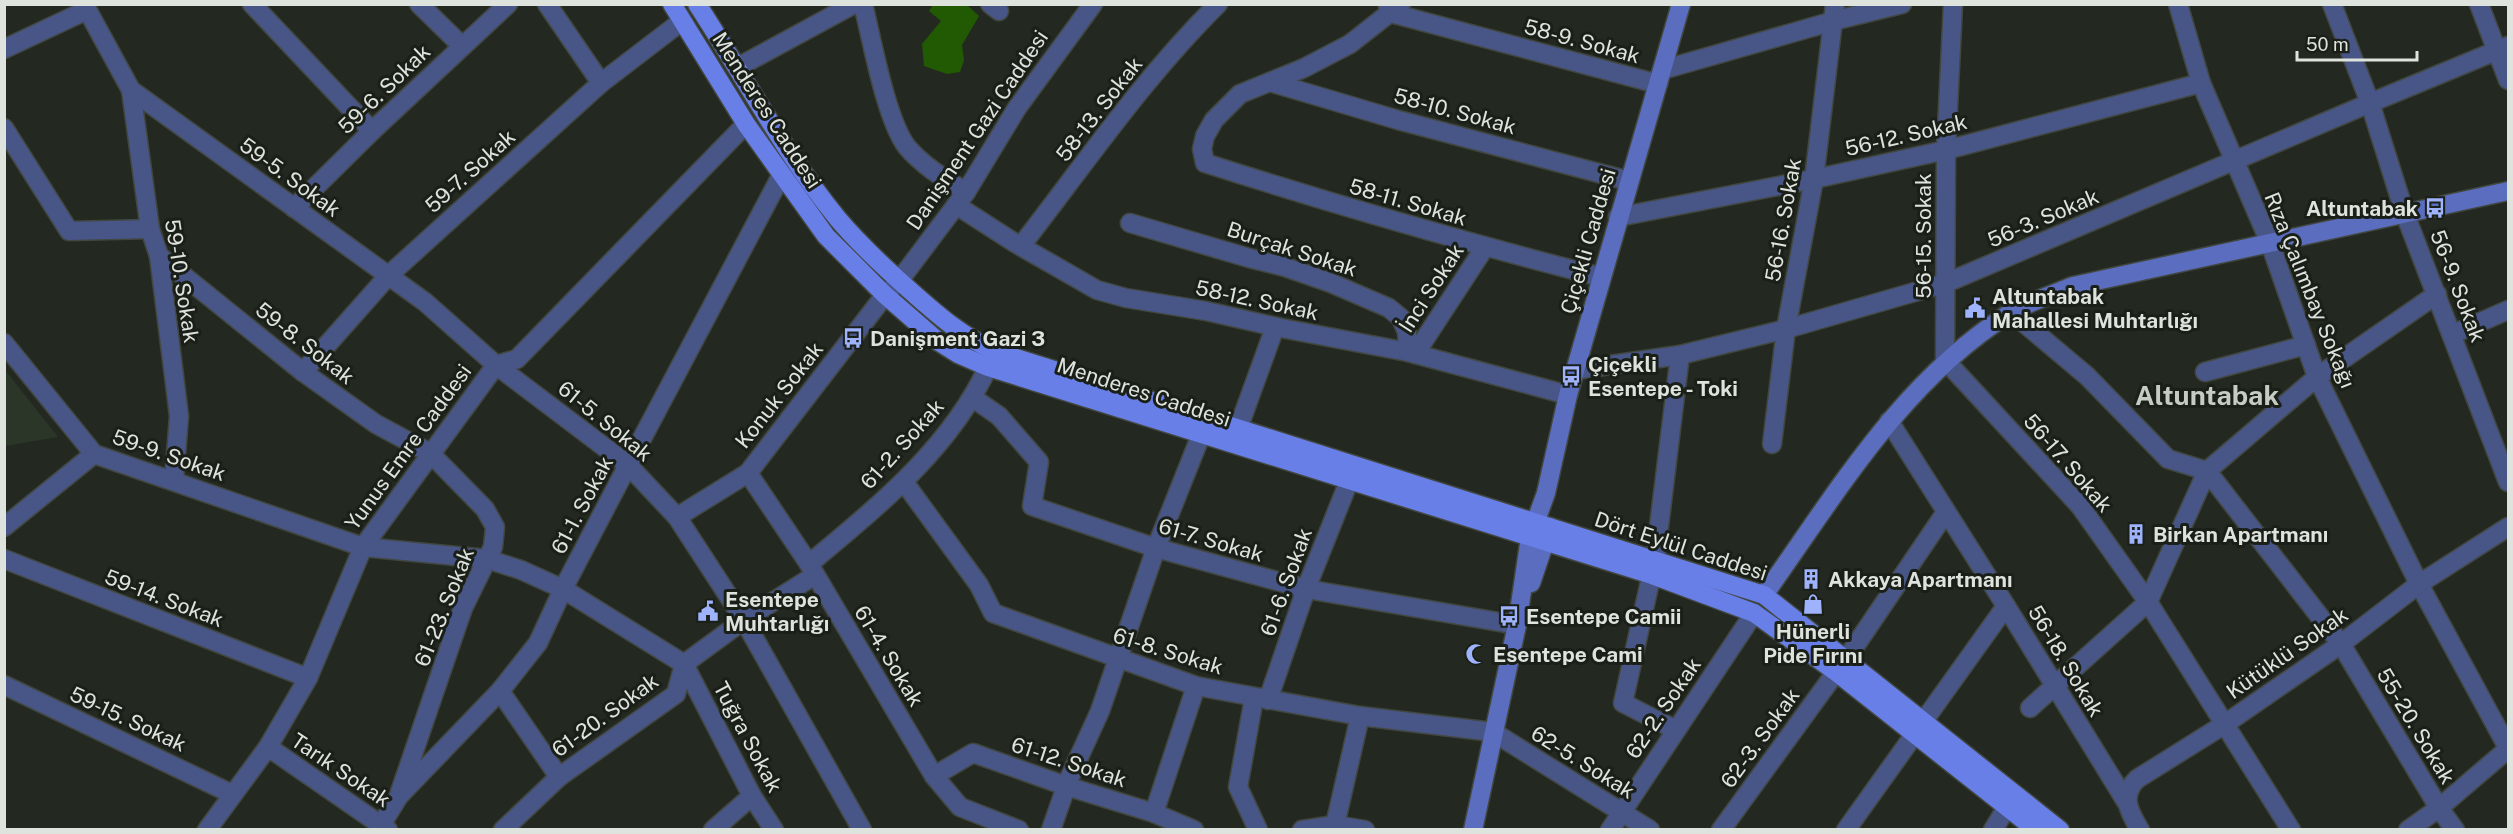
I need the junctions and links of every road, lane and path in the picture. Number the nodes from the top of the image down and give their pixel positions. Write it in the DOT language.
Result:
graph roads {
  1 [pos="252,4"];
  2 [pos="419,4"];
  3 [pos="508,4"];
  4 [pos="547,4"];
  5 [pos="672,4"];
  6 [pos="697,4"];
  7 [pos="854,4"];
  8 [pos="863,4"];
  9 [pos="1093,4"];
  10 [pos="1218,4"];
  11 [pos="1681,4"];
  12 [pos="1902,4"];
  13 [pos="1953,4"];
  14 [pos="2178,4"];
  15 [pos="2332,4"];
  16 [pos="2479,4"];
  17 [pos="86,7"];
  18 [pos="1393,7"];
  19 [pos="1834,13"];
  20 [pos="682,21"];
  21 [pos="462,46"];
  22 [pos="4,48"];
  23 [pos="2503,49"];
  24 [pos="738,67"];
  25 [pos="1660,77"];
  26 [pos="2508,80"];
  27 [pos="1270,82"];
  28 [pos="601,83"];
  29 [pos="2201,83"];
  30 [pos="130,90"];
  31 [pos="2370,103"];
  32 [pos="746,124"];
  33 [pos="4,128"];
  34 [pos="372,131"];
  35 [pos="1946,150"];
  36 [pos="2233,162"];
  37 [pos="781,177"];
  38 [pos="1814,180"];
  39 [pos="1629,181"];
  40 [pos="2508,191"];
  41 [pos="961,199"];
  42 [pos="294,208"];
  43 [pos="2405,214"];
  44 [pos="1618,216"];
  45 [pos="1130,223"];
  46 [pos="150,229"];
  47 [pos="2270,243"];
  48 [pos="1021,246"];
  49 [pos="1485,247"];
  50 [pos="159,256"];
  51 [pos="389,275"];
  52 [pos="1601,277"];
  53 [pos="899,281"];
  54 [pos="1946,283"];
  55 [pos="2437,294"];
  56 [pos="885,295"];
  57 [pos="2508,309"];
  58 [pos="2011,312"];
  59 [pos="1275,327"];
  60 [pos="1786,329"];
  61 [pos="2453,334"];
  62 [pos="4,343"];
  63 [pos="2306,345"];
  64 [pos="1412,353"];
  65 [pos="1680,356"];
  66 [pos="1946,360"];
  67 [pos="496,365"];
  68 [pos="988,367"];
  69 [pos="1575,370"];
  70 [pos="303,372"];
  71 [pos="2205,372"];
  72 [pos="2318,377"];
  73 [pos="1568,394"];
  74 [pos="973,398"];
  75 [pos="1889,422"];
  76 [pos="1238,429"];
  77 [pos="1201,435"];
  78 [pos="1772,444"];
  79 [pos="430,453"];
  80 [pos="94,454"];
  81 [pos="628,465"];
  82 [pos="2207,471"];
  83 [pos="748,473"];
  84 [pos="174,480"];
  85 [pos="1349,481"];
  86 [pos="904,482"];
  87 [pos="2508,482"];
  88 [pos="1946,512"];
  89 [pos="677,517"];
  90 [pos="4,527"];
  91 [pos="2508,527"];
  92 [pos="1540,531"];
  93 [pos="363,547"];
  94 [pos="1156,548"];
  95 [pos="4,559"];
  96 [pos="487,559"];
  97 [pos="1653,567"];
  98 [pos="812,570"];
  99 [pos="2419,584"];
  100 [pos="563,589"];
  101 [pos="1306,589"];
  102 [pos="1764,595"];
  103 [pos="2148,602"];
  104 [pos="2006,606"];
  105 [pos="1754,613"];
  106 [pos="744,620"];
  107 [pos="1517,626"];
  108 [pos="2341,644"];
  109 [pos="1119,660"];
  110 [pos="684,664"];
  111 [pos="1841,665"];
  112 [pos="308,678"];
  113 [pos="4,685"];
  114 [pos="2054,685"];
  115 [pos="1196,686"];
  116 [pos="500,691"];
  117 [pos="1261,699"];
  118 [pos="2030,708"];
  119 [pos="1360,716"];
  120 [pos="2225,724"];
  121 [pos="1919,729"];
  122 [pos="1676,730"];
  123 [pos="1492,732"];
  124 [pos="268,747"];
  125 [pos="2508,749"];
  126 [pos="934,776"];
  127 [pos="559,777"];
  128 [pos="1066,786"];
  129 [pos="232,794"];
  130 [pos="399,796"];
  131 [pos="752,796"];
  132 [pos="2127,803"];
  133 [pos="2007,807"];
  134 [pos="2439,808"];
  135 [pos="1620,812"];
  136 [pos="1154,813"];
  137 [pos="1334,827"];
  138 [pos="382,828"];
  139 [pos="207,830"];
  140 [pos="503,830"];
  141 [pos="713,830"];
  142 [pos="774,830"];
  143 [pos="862,830"];
  144 [pos="1019,830"];
  145 [pos="1051,830"];
  146 [pos="1194,830"];
  147 [pos="1258,830"];
  148 [pos="1302,830"];
  149 [pos="1365,830"];
  150 [pos="1473,830"];
  151 [pos="1610,830"];
  152 [pos="1650,830"];
  153 [pos="1721,830"];
  154 [pos="1846,830"];
  155 [pos="1993,830"];
  156 [pos="2036,830"];
  157 [pos="2060,830"];
  158 [pos="2140,830"];
  159 [pos="2291,830"];
  160 [pos="2408,830"];
  161 [pos="2455,830"];
  1 -- 34 [label="street"];
  2 -- 21 [label="street"];
  3 -- 21 [label="street, 59-6. Sokak"];
  4 -- 28 [label="street"];
  5 -- 20 [label="main road, Menderes Caddesi"];
  6 -- 24 [label="main road, Menderes Caddesi"];
  7 -- 24 [label="street"];
  8 -- 41 [label="street, 58-12. Sokak"];
  9 -- 41 [label="street, Danişment Gazi Caddesi"];
  10 -- 48 [label="street, 58-13. Sokak"];
  11 -- 25 [label="street, Çiçekli Caddesi"];
  12 -- 19 [label="street"];
  13 -- 35 [label="street, 56-15. Sokak"];
  14 -- 29 [label="street, Rıza Çalımbay Sokağı"];
  15 -- 31 [label="street, 56-9. Sokak"];
  16 -- 23 [label="street"];
  17 -- 22 [label="street"];
  17 -- 30 [label="street, 59-5. Sokak"];
  18 -- 25 [label="street, 58-9. Sokak"];
  18 -- 27 [label="street"];
  19 -- 25 [label="street"];
  19 -- 38 [label="street, 56-16. Sokak"];
  20 -- 28 [label="street, 59-7. Sokak"];
  20 -- 32 [label="main road, Menderes Caddesi"];
  21 -- 34 [label="street, 59-6. Sokak"];
  23 -- 26 [label="street"];
  23 -- 31 [label="street, 56-3. Sokak"];
  24 -- 53 [label="main road, Menderes Caddesi"];
  25 -- 39 [label="street, Çiçekli Caddesi"];
  27 -- 39 [label="street, 58-10. Sokak"];
  27 -- 49 [label="street, 58-11. Sokak"];
  28 -- 51 [label="street, 59-7. Sokak"];
  29 -- 35 [label="street, 56-12. Sokak"];
  29 -- 36 [label="street, Rıza Çalımbay Sokağı"];
  30 -- 42 [label="street, 59-5. Sokak"];
  30 -- 46 [label="street, 59-10. Sokak"];
  31 -- 36 [label="street, 56-3. Sokak"];
  31 -- 43 [label="street, 56-9. Sokak"];
  32 -- 37 [label="main road, Menderes Caddesi"];
  32 -- 67 [label="street, Yunus Emre Caddesi"];
  33 -- 46 [label="street"];
  34 -- 42 [label="street, 59-6. Sokak"];
  35 -- 38 [label="street, 56-12. Sokak"];
  35 -- 54 [label="street, 56-15. Sokak"];
  36 -- 47 [label="street, Rıza Çalımbay Sokağı"];
  36 -- 54 [label="street, 56-3. Sokak"];
  37 -- 56 [label="main road, Menderes Caddesi"];
  37 -- 81 [label="street, 61-1. Sokak"];
  38 -- 44 [label="street, 56-12. Sokak"];
  38 -- 60 [label="street, 56-16. Sokak"];
  39 -- 44 [label="street, Çiçekli Caddesi"];
  40 -- 43 [label="street"];
  41 -- 48 [label="street, 58-12. Sokak"];
  41 -- 53 [label="street, Danişment Gazi Caddesi"];
  42 -- 51 [label="street, 59-5. Sokak"];
  43 -- 47 [label="street"];
  43 -- 55 [label="street, 56-9. Sokak"];
  44 -- 52 [label="street, Çiçekli Caddesi"];
  45 -- 64 [label="street, Burçak Sokak"];
  46 -- 50 [label="street, 59-10. Sokak"];
  47 -- 58 [label="street"];
  47 -- 63 [label="street, Rıza Çalımbay Sokağı"];
  48 -- 59 [label="street, 58-12. Sokak"];
  49 -- 52 [label="street, 58-11. Sokak"];
  49 -- 64 [label="street, İnci Sokak"];
  50 -- 70 [label="street, 59-8. Sokak"];
  50 -- 84 [label="street, 59-10. Sokak"];
  51 -- 67 [label="street, 59-5. Sokak"];
  51 -- 70 [label="street, 59-7. Sokak"];
  52 -- 69 [label="street, Çiçekli Caddesi"];
  53 -- 56 [label="street, Konuk Sokak"];
  53 -- 76 [label="main road, Menderes Caddesi"];
  54 -- 60 [label="street, 56-3. Sokak"];
  54 -- 66 [label="street, 56-15. Sokak"];
  55 -- 61 [label="street, 56-9. Sokak"];
  55 -- 72 [label="street"];
  56 -- 68 [label="main road, Menderes Caddesi"];
  56 -- 83 [label="street, Konuk Sokak"];
  57 -- 61 [label="street"];
  58 -- 66 [label="street"];
  58 -- 82 [label="street"];
  59 -- 64 [label="street, 58-12. Sokak"];
  59 -- 76 [label="street"];
  60 -- 65 [label="street, 56-3. Sokak"];
  60 -- 78 [label="street, 56-16. Sokak"];
  61 -- 87 [label="street, 56-9. Sokak"];
  62 -- 80 [label="street, 59-9. Sokak"];
  63 -- 71 [label="street"];
  63 -- 72 [label="street, Rıza Çalımbay Sokağı"];
  64 -- 73 [label="street, 58-12. Sokak"];
  65 -- 69 [label="street, 56-3. Sokak"];
  65 -- 97 [label="street"];
  66 -- 75 [label="street"];
  66 -- 103 [label="street, 56-17. Sokak"];
  67 -- 79 [label="street, Yunus Emre Caddesi"];
  67 -- 81 [label="street, 61-5. Sokak"];
  68 -- 74 [label="street, 61-2. Sokak"];
  68 -- 77 [label="main road, Menderes Caddesi"];
  69 -- 73 [label="street, Çiçekli Caddesi"];
  70 -- 79 [label="street, 59-8. Sokak"];
  72 -- 82 [label="street"];
  72 -- 99 [label="street, Rıza Çalımbay Sokağı"];
  73 -- 92 [label="street, Çiçekli Caddesi"];
  74 -- 86 [label="street, 61-2. Sokak"];
  74 -- 94 [label="street, 61-7. Sokak"];
  75 -- 88 [label="street, 56-18. Sokak"];
  75 -- 102 [label="street"];
  76 -- 92 [label="main road, Menderes Caddesi"];
  77 -- 85 [label="main road, Menderes Caddesi"];
  77 -- 94 [label="street"];
  79 -- 93 [label="street, Yunus Emre Caddesi"];
  79 -- 96 [label="street, 61-23. Sokak"];
  80 -- 84 [label="street, 59-9. Sokak"];
  80 -- 90 [label="street"];
  81 -- 89 [label="street, 61-5. Sokak"];
  81 -- 100 [label="street, 61-1. Sokak"];
  82 -- 103 [label="street"];
  82 -- 108 [label="street, 55-20. Sokak"];
  83 -- 89 [label="street, Konuk Sokak"];
  83 -- 98 [label="street, 61-4. Sokak"];
  84 -- 93 [label="street, 59-9. Sokak"];
  85 -- 92 [label="main road, Menderes Caddesi"];
  85 -- 101 [label="street, 61-6. Sokak"];
  86 -- 98 [label="street, 61-2. Sokak"];
  86 -- 109 [label="street, 61-8. Sokak"];
  88 -- 104 [label="street, 56-18. Sokak"];
  88 -- 111 [label="street, 62-3. Sokak"];
  89 -- 106 [label="street, 61-5. Sokak"];
  91 -- 99 [label="street, Kütüklü Sokak"];
  92 -- 97 [label="main road, Dört Eylül Caddesi"];
  92 -- 107 [label="street, Çiçekli Caddesi"];
  93 -- 96 [label="street, 59-9. Sokak"];
  93 -- 112 [label="street, Yunus Emre Caddesi"];
  94 -- 101 [label="street, 61-7. Sokak"];
  94 -- 109 [label="street"];
  95 -- 112 [label="street, 59-14. Sokak"];
  96 -- 100 [label="street, 59-9. Sokak"];
  96 -- 130 [label="street, 61-23. Sokak"];
  97 -- 102 [label="main road, Dört Eylül Caddesi"];
  97 -- 105 [label="main road, Dört Eylül Caddesi"];
  97 -- 122 [label="street"];
  98 -- 106 [label="street, 61-20. Sokak"];
  98 -- 126 [label="street, 61-4. Sokak"];
  99 -- 108 [label="street, Kütüklü Sokak"];
  99 -- 125 [label="street, Rıza Çalımbay Sokağı"];
  100 -- 110 [label="street, 59-9. Sokak"];
  100 -- 116 [label="street, 61-1. Sokak"];
  101 -- 107 [label="street, 61-7. Sokak"];
  101 -- 117 [label="street, 61-6. Sokak"];
  102 -- 111 [label="main road, Dört Eylül Caddesi"];
  103 -- 114 [label="street"];
  103 -- 120 [label="street, 56-17. Sokak"];
  104 -- 114 [label="street, 56-18. Sokak"];
  104 -- 121 [label="street"];
  105 -- 111 [label="main road, Dört Eylül Caddesi"];
  105 -- 122 [label="street, 62-2. Sokak"];
  106 -- 110 [label="street, 61-20. Sokak"];
  106 -- 143 [label="street, 61-5. Sokak"];
  107 -- 123 [label="street, Çiçekli Caddesi"];
  108 -- 120 [label="street, Kütüklü Sokak"];
  108 -- 134 [label="street, 55-20. Sokak"];
  109 -- 115 [label="street, 61-8. Sokak"];
  109 -- 128 [label="street"];
  110 -- 127 [label="street, 61-20. Sokak"];
  110 -- 131 [label="street, Tuğra Sokak"];
  111 -- 121 [label="main road, Dört Eylül Caddesi"];
  111 -- 153 [label="street, 62-3. Sokak"];
  112 -- 124 [label="street, Yunus Emre Caddesi"];
  113 -- 129 [label="street, 59-15. Sokak"];
  114 -- 118 [label="street"];
  114 -- 132 [label="street, 56-18. Sokak"];
  115 -- 117 [label="street, 61-8. Sokak"];
  115 -- 136 [label="street"];
  116 -- 127 [label="street"];
  116 -- 130 [label="street, 61-1. Sokak"];
  117 -- 119 [label="street, 61-8. Sokak"];
  117 -- 147 [label="street, 61-6. Sokak"];
  119 -- 123 [label="street, 61-8. Sokak"];
  119 -- 137 [label="street"];
  120 -- 132 [label="street, Kütüklü Sokak"];
  120 -- 159 [label="street, 56-17. Sokak"];
  121 -- 133 [label="main road, Dört Eylül Caddesi"];
  121 -- 154 [label="street"];
  121 -- 157 [label="main road, Dört Eylül Caddesi"];
  122 -- 135 [label="street, 62-2. Sokak"];
  123 -- 135 [label="street, 62-5. Sokak"];
  123 -- 150 [label="street, Çiçekli Caddesi"];
  124 -- 129 [label="street, Yunus Emre Caddesi"];
  124 -- 138 [label="street, Tarık Sokak"];
  125 -- 134 [label="street"];
  126 -- 128 [label="street, 61-12. Sokak"];
  126 -- 144 [label="street, 61-4. Sokak"];
  127 -- 140 [label="street, 61-20. Sokak"];
  128 -- 136 [label="street, 61-12. Sokak"];
  128 -- 145 [label="street"];
  129 -- 139 [label="street, Yunus Emre Caddesi"];
  130 -- 138 [label="street, 61-1. Sokak"];
  131 -- 141 [label="street"];
  131 -- 142 [label="street, Tuğra Sokak"];
  132 -- 158 [label="street"];
  133 -- 155 [label="street"];
  133 -- 156 [label="main road, Dört Eylül Caddesi"];
  134 -- 160 [label="street"];
  134 -- 161 [label="street, 55-20. Sokak"];
  135 -- 151 [label="street, 62-2. Sokak"];
  135 -- 152 [label="street, 62-5. Sokak"];
  136 -- 146 [label="street, 61-12. Sokak"];
  137 -- 148 [label="street"];
  137 -- 149 [label="street"];
}
